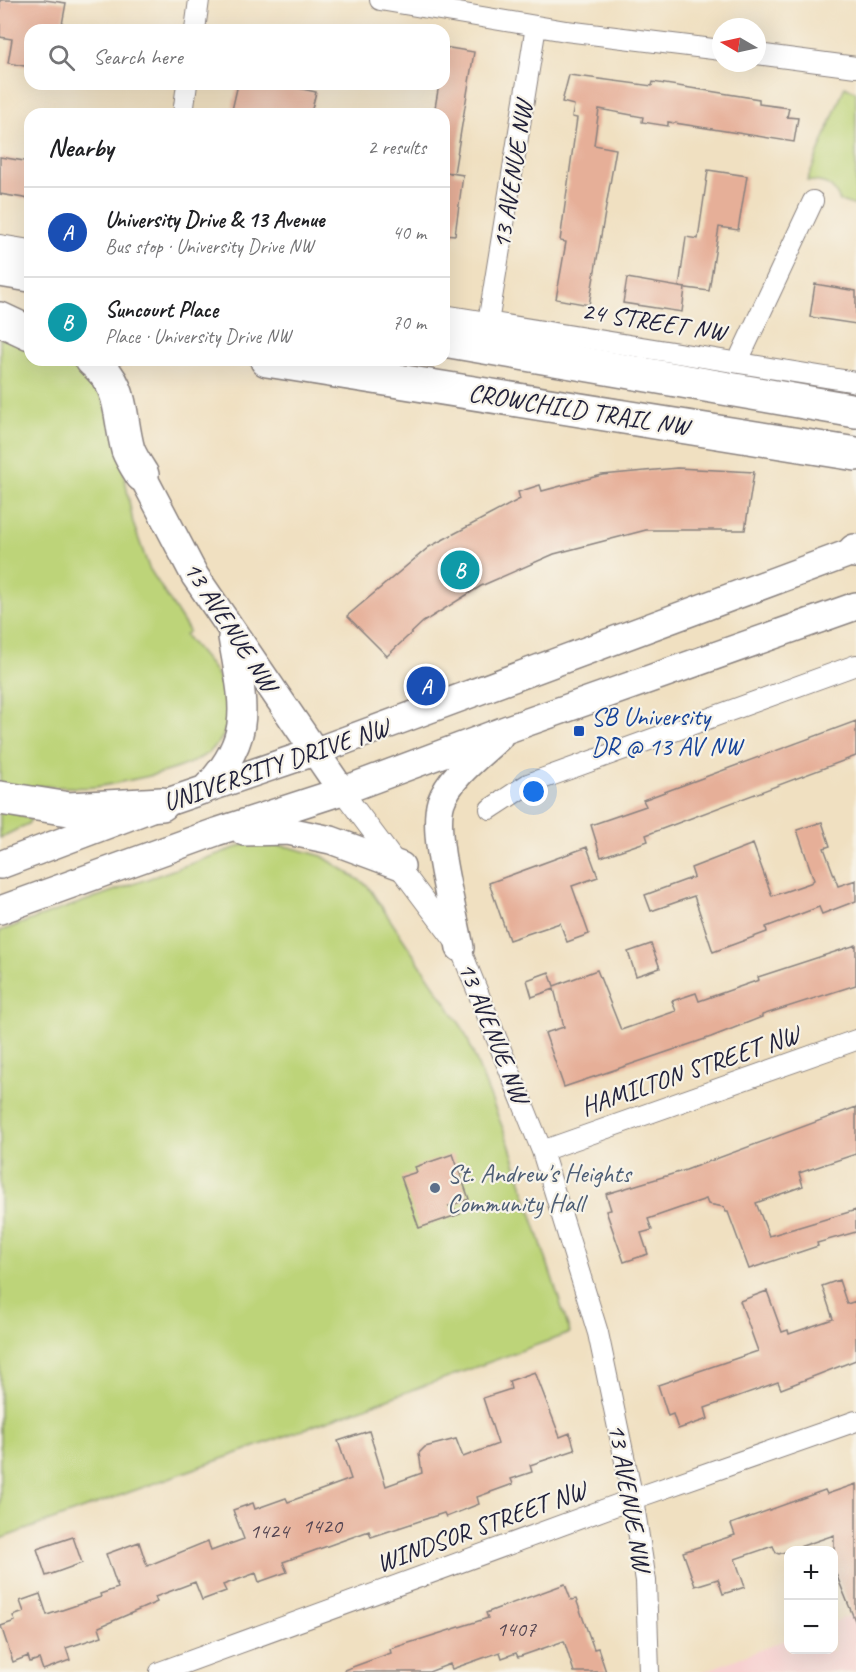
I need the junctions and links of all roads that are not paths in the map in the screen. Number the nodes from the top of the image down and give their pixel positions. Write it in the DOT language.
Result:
graph roads {
  1 [pos="199,0"];
  2 [pos="380,0"];
  3 [pos="196,24"];
  4 [pos="536,26"];
  5 [pos="712,49"];
  6 [pos="766,55"];
  7 [pos="856,67"];
  8 [pos="186,90"];
  9 [pos="184,108"];
  10 [pos="813,201"];
  11 [pos="0,244"];
  12 [pos="24,249"];
  13 [pos="0,270"];
  14 [pos="24,273"];
  15 [pos="450,316"];
  16 [pos="0,319"];
  17 [pos="24,322"];
  18 [pos="488,323"];
  19 [pos="24,330"];
  20 [pos="450,341"];
  21 [pos="738,361"];
  22 [pos="98,366"];
  23 [pos="305,366"];
  24 [pos="856,382"];
  25 [pos="856,411"];
  26 [pos="856,454"];
  27 [pos="142,475"];
  28 [pos="856,551"];
  29 [pos="856,606"];
  30 [pos="230,627"];
  31 [pos="856,665"];
  32 [pos="508,729"];
  33 [pos="314,752"];
  34 [pos="203,790"];
  35 [pos="342,791"];
  36 [pos="0,798"];
  37 [pos="162,804"];
  38 [pos="490,809"];
  39 [pos="216,832"];
  40 [pos="0,865"];
  41 [pos="401,866"];
  42 [pos="0,910"];
  43 [pos="460,948"];
  44 [pos="856,1040"];
  45 [pos="542,1151"];
  46 [pos="856,1420"];
  47 [pos="633,1499"];
  48 [pos="190,1667"];
  49 [pos="160,1672"];
  50 [pos="649,1672"];
  1 -- 3 [label="street"];
  2 -- 4 [label="street"];
  4 -- 5 [label="street"];
  4 -- 18 [label="street, 13 AVENUE NW"];
  6 -- 7 [label="street"];
  8 -- 9 [label="street"];
  10 -- 21 [label="street"];
  11 -- 12 [label="street"];
  13 -- 14 [label="highway"];
  15 -- 18 [label="street, 24 STREET NW"];
  16 -- 17 [label="highway"];
  16 -- 19 [label="highway"];
  18 -- 21 [label="street, 24 STREET NW"];
  20 -- 25 [label="highway, CROWCHILD TRAIL NW"];
  21 -- 24 [label="street, 24 STREET NW"];
  22 -- 27 [label="highway"];
  23 -- 26 [label="highway, CROWCHILD TRAIL NW"];
  27 -- 30 [label="street, 13 AVENUE NW"];
  28 -- 33 [label="street, UNIVERSITY DRIVE NW"];
  29 -- 32 [label="street, UNIVERSITY DRIVE NW"];
  30 -- 33 [label="street, 13 AVENUE NW"];
  30 -- 34 [label="street"];
  31 -- 38 [label="street"];
  32 -- 35 [label="street, UNIVERSITY DRIVE NW"];
  32 -- 43 [label="street"];
  33 -- 34 [label="street, UNIVERSITY DRIVE NW"];
  33 -- 35 [label="street, 13 AVENUE NW"];
  34 -- 37 [label="street, UNIVERSITY DRIVE NW"];
  35 -- 39 [label="street, UNIVERSITY DRIVE NW"];
  35 -- 41 [label="street, 13 AVENUE NW"];
  36 -- 37 [label="highway"];
  37 -- 40 [label="street, UNIVERSITY DRIVE NW"];
  39 -- 41 [label="street"];
  39 -- 42 [label="street, UNIVERSITY DRIVE NW"];
  41 -- 43 [label="street, 13 AVENUE NW"];
  43 -- 45 [label="street, 13 AVENUE NW"];
  44 -- 45 [label="street, HAMILTON STREET NW"];
  45 -- 47 [label="street, 13 AVENUE NW"];
  46 -- 47 [label="street, WINDSOR STREET NW"];
  47 -- 48 [label="street, WINDSOR STREET NW"];
  47 -- 50 [label="street, 13 AVENUE NW"];
  48 -- 49 [label="street, WINDSOR STREET NW"];
}
